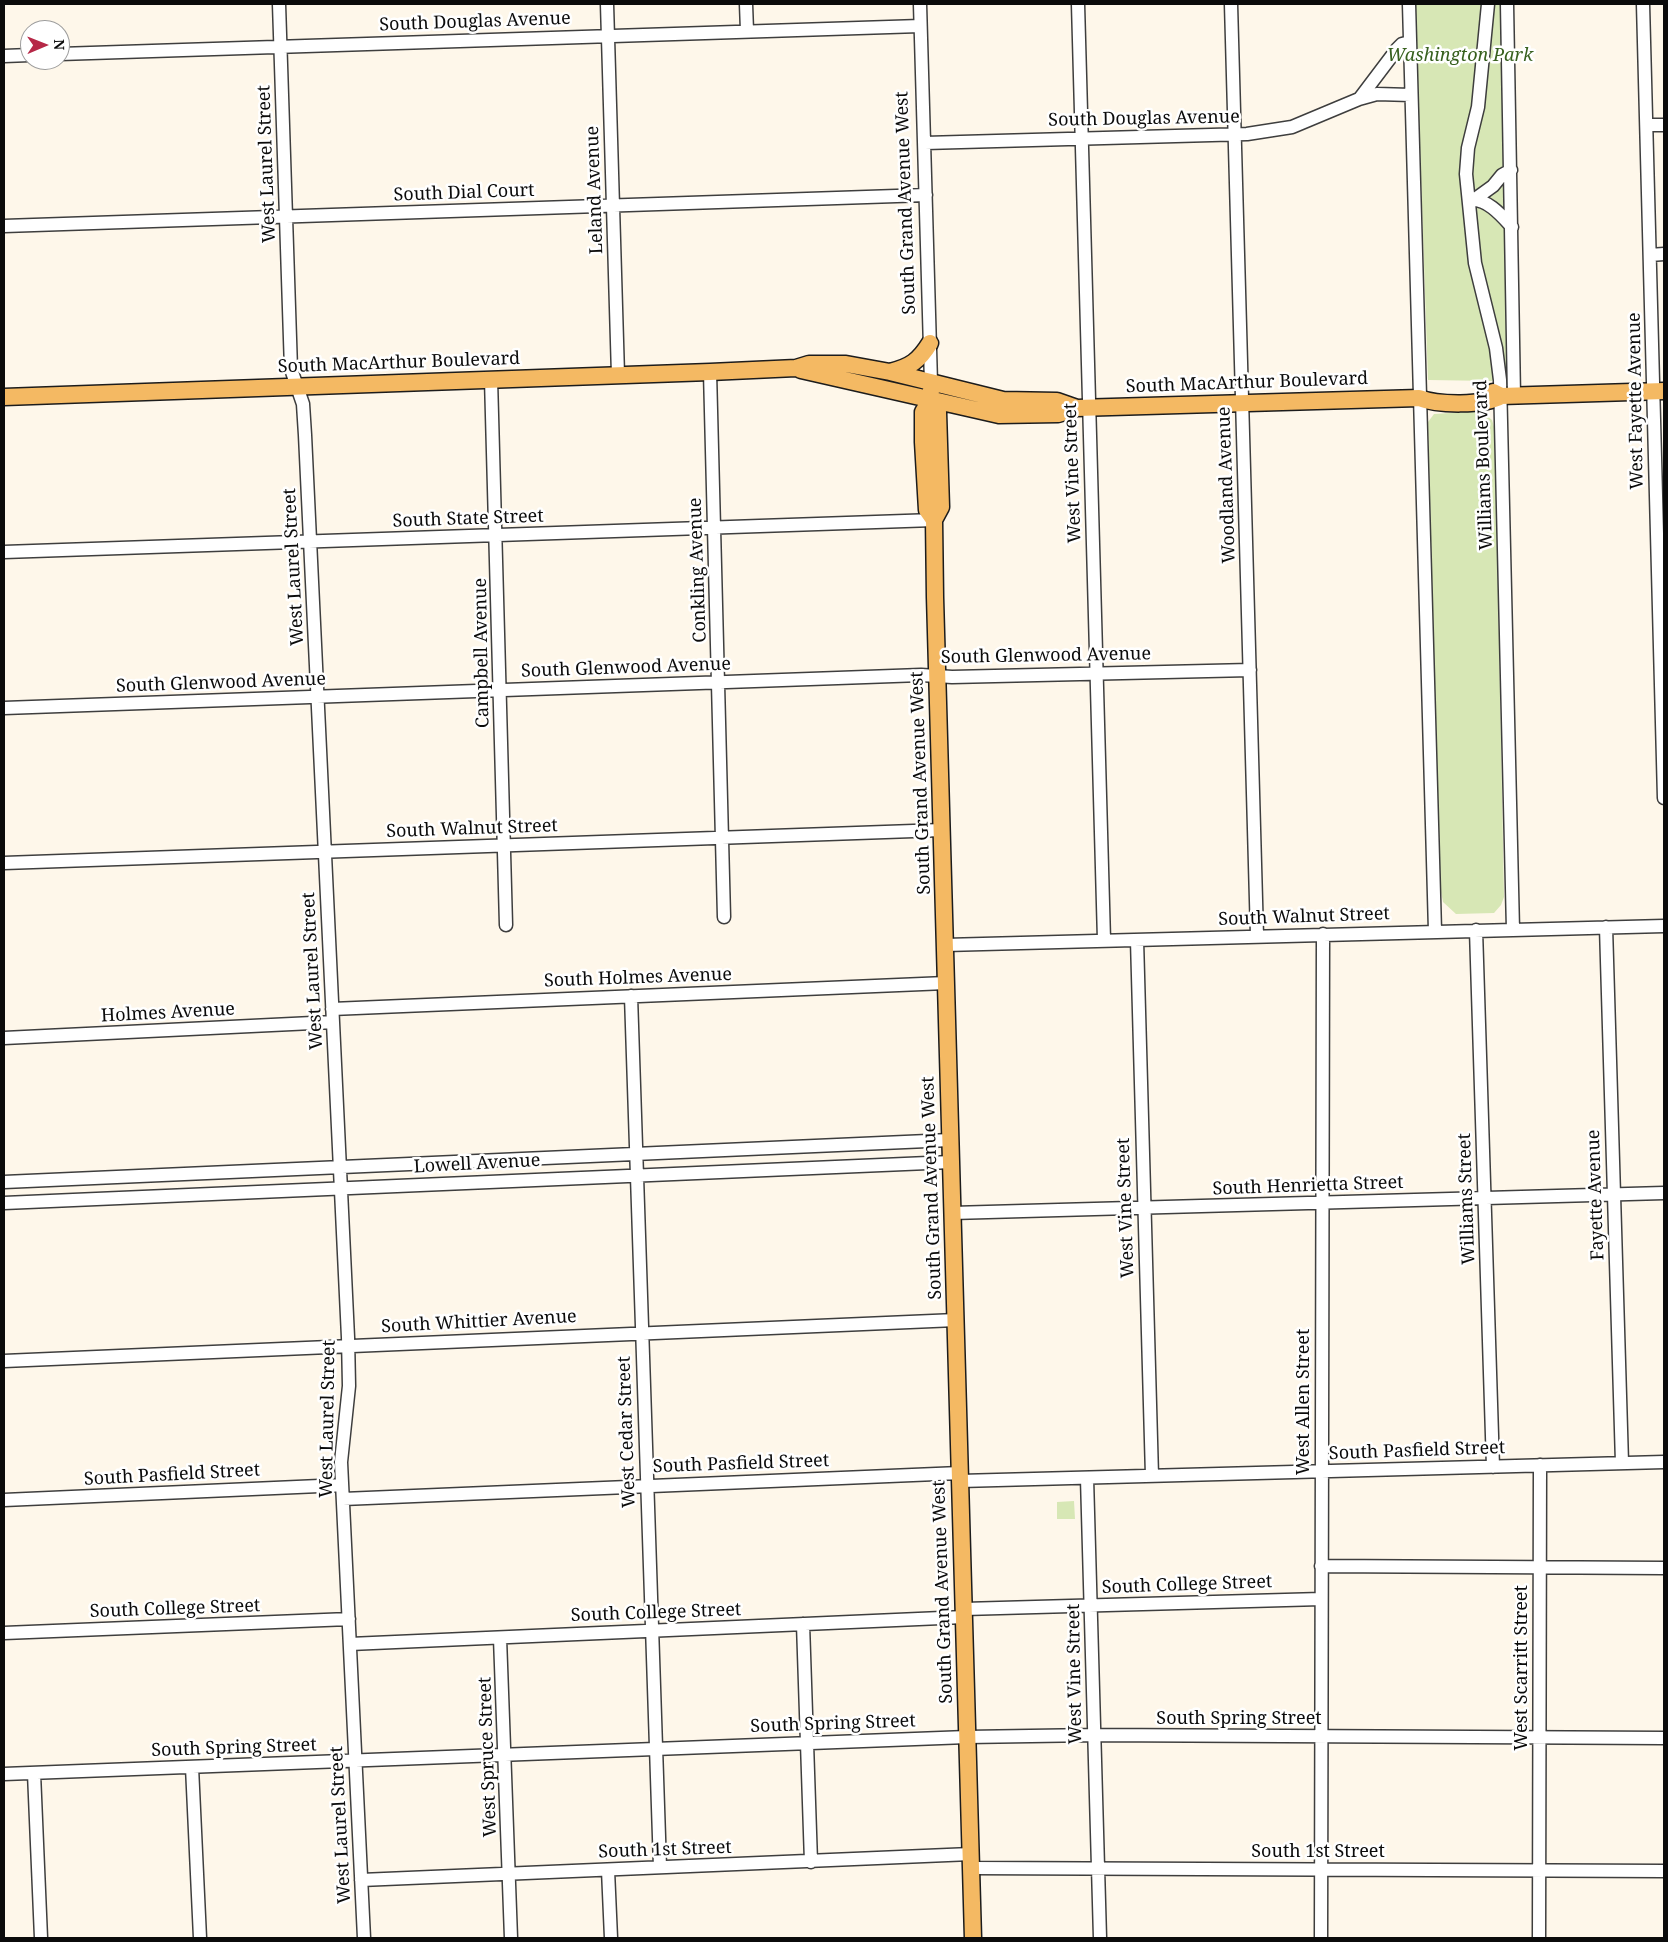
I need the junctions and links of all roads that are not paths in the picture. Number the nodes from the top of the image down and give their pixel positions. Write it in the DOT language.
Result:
graph roads {
  1 [pos="279,4"];
  2 [pos="607,4"];
  3 [pos="746,4"];
  4 [pos="920,4"];
  5 [pos="1078,4"];
  6 [pos="1231,4"];
  7 [pos="1409,4"];
  8 [pos="1488,4"];
  9 [pos="1507,4"];
  10 [pos="1643,4"];
  11 [pos="920,26"];
  12 [pos="747,31"];
  13 [pos="608,36"];
  14 [pos="1410,42"];
  15 [pos="281,46"];
  16 [pos="70,54"];
  17 [pos="20,55"];
  18 [pos="4,56"];
  19 [pos="1411,94"];
  20 [pos="1359,99"];
  21 [pos="1647,125"];
  22 [pos="1664,125"];
  23 [pos="1235,135"];
  24 [pos="1082,138"];
  25 [pos="925,143"];
  26 [pos="1511,170"];
  27 [pos="926,195"];
  28 [pos="1473,199"];
  29 [pos="613,205"];
  30 [pos="286,217"];
  31 [pos="4,226"];
  32 [pos="1512,227"];
  33 [pos="1650,254"];
  34 [pos="1664,254"];
  35 [pos="930,344"];
  36 [pos="796,368"];
  37 [pos="710,372"];
  38 [pos="890,372"];
  39 [pos="618,375"];
  40 [pos="491,379"];
  41 [pos="931,383"];
  42 [pos="298,386"];
  43 [pos="1658,391"];
  44 [pos="4,396"];
  45 [pos="1507,396"];
  46 [pos="1419,398"];
  47 [pos="930,400"];
  48 [pos="1242,403"];
  49 [pos="1083,408"];
  50 [pos="975,411"];
  51 [pos="939,454"];
  52 [pos="934,520"];
  53 [pos="714,528"];
  54 [pos="497,535"];
  55 [pos="311,542"];
  56 [pos="4,552"];
  57 [pos="1662,580"];
  58 [pos="1250,670"];
  59 [pos="1096,673"];
  60 [pos="938,676"];
  61 [pos="718,683"];
  62 [pos="500,690"];
  63 [pos="318,697"];
  64 [pos="4,708"];
  65 [pos="1664,747"];
  66 [pos="1664,798"];
  67 [pos="942,830"];
  68 [pos="722,839"];
  69 [pos="504,846"];
  70 [pos="325,852"];
  71 [pos="4,863"];
  72 [pos="724,917"];
  73 [pos="506,925"];
  74 [pos="1664,926"];
  75 [pos="1606,927"];
  76 [pos="1476,930"];
  77 [pos="1513,930"];
  78 [pos="1435,931"];
  79 [pos="1323,934"];
  80 [pos="1257,936"];
  81 [pos="1104,940"];
  82 [pos="1137,940"];
  83 [pos="945,945"];
  84 [pos="946,983"];
  85 [pos="631,996"];
  86 [pos="332,1009"];
  87 [pos="333,1022"];
  88 [pos="4,1038"];
  89 [pos="950,1140"];
  90 [pos="636,1155"];
  91 [pos="951,1162"];
  92 [pos="340,1167"];
  93 [pos="636,1175"];
  94 [pos="63,1179"];
  95 [pos="4,1182"];
  96 [pos="341,1188"];
  97 [pos="1664,1193"];
  98 [pos="1614,1194"];
  99 [pos="1485,1199"];
  100 [pos="63,1200"];
  101 [pos="4,1203"];
  102 [pos="1323,1203"];
  103 [pos="1144,1208"];
  104 [pos="952,1213"];
  105 [pos="956,1320"];
  106 [pos="641,1332"];
  107 [pos="348,1346"];
  108 [pos="4,1361"];
  109 [pos="1664,1462"];
  110 [pos="1622,1463"];
  111 [pos="1540,1465"];
  112 [pos="1493,1467"];
  113 [pos="1322,1471"];
  114 [pos="1152,1476"];
  115 [pos="960,1477"];
  116 [pos="1087,1478"];
  117 [pos="342,1485"];
  118 [pos="647,1486"];
  119 [pos="343,1499"];
  120 [pos="4,1500"];
  121 [pos="1321,1566"];
  122 [pos="1539,1567"];
  123 [pos="1664,1568"];
  124 [pos="1321,1599"];
  125 [pos="1092,1606"];
  126 [pos="964,1613"];
  127 [pos="348,1619"];
  128 [pos="803,1624"];
  129 [pos="651,1630"];
  130 [pos="4,1634"];
  131 [pos="500,1638"];
  132 [pos="350,1644"];
  133 [pos="1094,1735"];
  134 [pos="967,1737"];
  135 [pos="1321,1737"];
  136 [pos="1539,1738"];
  137 [pos="1664,1738"];
  138 [pos="807,1742"];
  139 [pos="655,1748"];
  140 [pos="505,1755"];
  141 [pos="355,1762"];
  142 [pos="192,1767"];
  143 [pos="34,1773"];
  144 [pos="4,1774"];
  145 [pos="971,1861"];
  146 [pos="811,1862"];
  147 [pos="660,1867"];
  148 [pos="1098,1869"];
  149 [pos="608,1870"];
  150 [pos="1321,1870"];
  151 [pos="1539,1870"];
  152 [pos="1664,1871"];
  153 [pos="510,1874"];
  154 [pos="361,1880"];
  155 [pos="41,1938"];
  156 [pos="200,1938"];
  157 [pos="364,1938"];
  158 [pos="511,1938"];
  159 [pos="611,1938"];
  160 [pos="973,1938"];
  161 [pos="1100,1938"];
  162 [pos="1321,1938"];
  163 [pos="1539,1938"];
  1 -- 15 [label="street, West Laurel Street"];
  2 -- 13 [label="street, Leland Avenue"];
  3 -- 12 [label="street"];
  4 -- 11 [label="street, South Grand Avenue West"];
  5 -- 24 [label="street, West Vine Street"];
  6 -- 23 [label="street, Woodland Avenue"];
  7 -- 14 [label="street"];
  8 -- 28 [label="street, Williams Boulevard"];
  9 -- 26 [label="street, Williams Boulevard"];
  10 -- 21 [label="street, West Fayette Avenue"];
  11 -- 12 [label="street, South Douglas Avenue"];
  11 -- 25 [label="street, South Grand Avenue West"];
  12 -- 13 [label="street, South Douglas Avenue"];
  13 -- 15 [label="street, South Douglas Avenue"];
  13 -- 29 [label="street, Leland Avenue"];
  14 -- 19 [label="street"];
  14 -- 20 [label="street, South Douglas Avenue"];
  15 -- 16 [label="street, South Douglas Avenue"];
  15 -- 30 [label="street, West Laurel Street"];
  17 -- 18 [label="street"];
  19 -- 20 [label="street, South Douglas Avenue"];
  19 -- 46 [label="street"];
  20 -- 23 [label="street, South Douglas Avenue"];
  21 -- 22 [label="street"];
  21 -- 33 [label="street, West Fayette Avenue"];
  23 -- 24 [label="street, South Douglas Avenue"];
  23 -- 48 [label="street, Woodland Avenue"];
  24 -- 25 [label="street, South Douglas Avenue"];
  24 -- 49 [label="street, West Vine Street"];
  25 -- 27 [label="street, South Grand Avenue West"];
  26 -- 28 [label="street"];
  26 -- 32 [label="street, Williams Boulevard"];
  27 -- 29 [label="street, South Dial Court"];
  27 -- 35 [label="street, South Grand Avenue West"];
  28 -- 32 [label="street"];
  28 -- 45 [label="street, Williams Boulevard"];
  29 -- 30 [label="street, South Dial Court"];
  29 -- 39 [label="street, Leland Avenue"];
  30 -- 31 [label="street, South Dial Court"];
  30 -- 42 [label="street, West Laurel Street"];
  32 -- 45 [label="street, Williams Boulevard"];
  33 -- 34 [label="street"];
  33 -- 43 [label="street, West Fayette Avenue"];
  35 -- 38 [label="main road"];
  35 -- 41 [label="street, South Grand Avenue West"];
  36 -- 37 [label="main road, South MacArthur Boulevard"];
  36 -- 38 [label="main road, South MacArthur Boulevard"];
  36 -- 47 [label="main road, South MacArthur Boulevard"];
  37 -- 39 [label="main road, South MacArthur Boulevard"];
  37 -- 53 [label="street, Conkling Avenue"];
  38 -- 41 [label="main road, South MacArthur Boulevard"];
  39 -- 40 [label="main road, South MacArthur Boulevard"];
  40 -- 42 [label="main road, South MacArthur Boulevard"];
  40 -- 54 [label="street, Campbell Avenue"];
  41 -- 47 [label="main road, South Grand Avenue West"];
  41 -- 49 [label="main road, South MacArthur Boulevard"];
  42 -- 44 [label="main road, South MacArthur Boulevard"];
  42 -- 55 [label="street, West Laurel Street"];
  43 -- 45 [label="main road, South MacArthur Boulevard"];
  43 -- 57 [label="street, West Fayette Avenue"];
  45 -- 46 [label="main road, South MacArthur Boulevard"];
  45 -- 77 [label="street, Williams Boulevard"];
  46 -- 48 [label="main road, South MacArthur Boulevard"];
  46 -- 78 [label="street"];
  47 -- 50 [label="main road, South MacArthur Boulevard"];
  47 -- 51 [label="main road, South Grand Avenue West"];
  47 -- 52 [label="main road, South Grand Avenue West"];
  48 -- 49 [label="main road, South MacArthur Boulevard"];
  48 -- 58 [label="street, Woodland Avenue"];
  49 -- 50 [label="main road, South MacArthur Boulevard"];
  49 -- 59 [label="street, West Vine Street"];
  50 -- 51 [label="main road"];
  51 -- 52 [label="main road, South Grand Avenue West"];
  52 -- 53 [label="street, South State Street"];
  52 -- 60 [label="main road, South Grand Avenue West"];
  53 -- 54 [label="street, South State Street"];
  53 -- 61 [label="street, Conkling Avenue"];
  54 -- 55 [label="street, South State Street"];
  54 -- 62 [label="street, Campbell Avenue"];
  55 -- 56 [label="street, South State Street"];
  55 -- 63 [label="street, West Laurel Street"];
  57 -- 65 [label="street, West Fayette Avenue"];
  58 -- 59 [label="street, South Glenwood Avenue"];
  58 -- 80 [label="street, Woodland Avenue"];
  59 -- 60 [label="street, South Glenwood Avenue"];
  59 -- 81 [label="street, West Vine Street"];
  60 -- 61 [label="street, South Glenwood Avenue"];
  60 -- 67 [label="main road, South Grand Avenue West"];
  61 -- 62 [label="street, South Glenwood Avenue"];
  61 -- 68 [label="street, Conkling Avenue"];
  62 -- 63 [label="street, South Glenwood Avenue"];
  62 -- 69 [label="street, Campbell Avenue"];
  63 -- 64 [label="street, South Glenwood Avenue"];
  63 -- 70 [label="street, West Laurel Street"];
  65 -- 66 [label="street, West Fayette Avenue"];
  67 -- 68 [label="street, South Walnut Street"];
  67 -- 83 [label="main road, South Grand Avenue West"];
  68 -- 69 [label="street, South Walnut Street"];
  68 -- 72 [label="street, Conkling Avenue"];
  69 -- 70 [label="street, South Walnut Street"];
  69 -- 73 [label="street, Campbell Avenue"];
  70 -- 71 [label="street, South Walnut Street"];
  70 -- 86 [label="street, West Laurel Street"];
  74 -- 75 [label="street, South Walnut Street"];
  75 -- 77 [label="street, South Walnut Street"];
  75 -- 98 [label="street, Fayette Avenue"];
  76 -- 77 [label="street, South Walnut Street"];
  76 -- 78 [label="street, South Walnut Street"];
  76 -- 99 [label="street, Williams Street"];
  78 -- 79 [label="street, South Walnut Street"];
  79 -- 80 [label="street, South Walnut Street"];
  79 -- 102 [label="street, West Allen Street"];
  80 -- 82 [label="street, South Walnut Street"];
  81 -- 82 [label="street, South Walnut Street"];
  81 -- 83 [label="street, South Walnut Street"];
  82 -- 103 [label="street, West Vine Street"];
  83 -- 84 [label="main road, South Grand Avenue West"];
  84 -- 85 [label="street, South Holmes Avenue"];
  84 -- 89 [label="main road, South Grand Avenue West"];
  85 -- 86 [label="street, South Holmes Avenue"];
  85 -- 90 [label="street, West Cedar Street"];
  86 -- 87 [label="street, West Laurel Street"];
  87 -- 88 [label="street, Holmes Avenue"];
  87 -- 92 [label="street, West Laurel Street"];
  89 -- 90 [label="street, Lowell Avenue"];
  89 -- 91 [label="main road, South Grand Avenue West"];
  90 -- 92 [label="street, Lowell Avenue"];
  90 -- 93 [label="street, West Cedar Street"];
  91 -- 93 [label="street, Lowell Avenue"];
  91 -- 104 [label="main road, South Grand Avenue West"];
  92 -- 94 [label="street, Lowell Avenue"];
  92 -- 96 [label="street, West Laurel Street"];
  93 -- 96 [label="street, Lowell Avenue"];
  93 -- 106 [label="street, West Cedar Street"];
  94 -- 95 [label="street, Lowell Avenue"];
  94 -- 100 [label="street"];
  96 -- 100 [label="street, Lowell Avenue"];
  96 -- 107 [label="street, West Laurel Street"];
  97 -- 98 [label="street, South Henrietta Street"];
  98 -- 99 [label="street, South Henrietta Street"];
  98 -- 110 [label="street, Fayette Avenue"];
  99 -- 102 [label="street, South Henrietta Street"];
  99 -- 112 [label="street, Williams Street"];
  100 -- 101 [label="street, Lowell Avenue"];
  102 -- 103 [label="street, South Henrietta Street"];
  102 -- 113 [label="street, West Allen Street"];
  103 -- 104 [label="street, South Henrietta Street"];
  103 -- 114 [label="street, West Vine Street"];
  104 -- 105 [label="main road, South Grand Avenue West"];
  105 -- 106 [label="street, South Whittier Avenue"];
  105 -- 115 [label="main road, South Grand Avenue West"];
  106 -- 107 [label="street, South Whittier Avenue"];
  106 -- 118 [label="street, West Cedar Street"];
  107 -- 108 [label="street, South Whittier Avenue"];
  107 -- 117 [label="street, West Laurel Street"];
  109 -- 110 [label="street, South Pasfield Street"];
  110 -- 111 [label="street, South Pasfield Street"];
  111 -- 112 [label="street, South Pasfield Street"];
  111 -- 122 [label="street, West Scarritt Street"];
  112 -- 113 [label="street, South Pasfield Street"];
  113 -- 114 [label="street, South Pasfield Street"];
  113 -- 121 [label="street, West Allen Street"];
  114 -- 116 [label="street, South Pasfield Street"];
  115 -- 116 [label="street, South Pasfield Street"];
  115 -- 118 [label="street, South Pasfield Street"];
  115 -- 126 [label="main road, South Grand Avenue West"];
  116 -- 125 [label="street, West Vine Street"];
  117 -- 119 [label="street, West Laurel Street"];
  117 -- 120 [label="street, South Pasfield Street"];
  118 -- 119 [label="street, South Pasfield Street"];
  118 -- 129 [label="street, West Cedar Street"];
  119 -- 127 [label="street, West Laurel Street"];
  121 -- 122 [label="street"];
  121 -- 124 [label="street, West Allen Street"];
  122 -- 123 [label="street"];
  122 -- 136 [label="street, West Scarritt Street"];
  124 -- 125 [label="street, South College Street"];
  124 -- 135 [label="street, West Allen Street"];
  125 -- 126 [label="street, South College Street"];
  125 -- 133 [label="street, West Vine Street"];
  126 -- 128 [label="street, South College Street"];
  126 -- 134 [label="main road, South Grand Avenue West"];
  127 -- 130 [label="street, South College Street"];
  127 -- 132 [label="street, West Laurel Street"];
  128 -- 129 [label="street, South College Street"];
  128 -- 138 [label="street"];
  129 -- 131 [label="street, South College Street"];
  129 -- 139 [label="street, West Cedar Street"];
  131 -- 132 [label="street, South College Street"];
  131 -- 140 [label="street, West Spruce Street"];
  132 -- 141 [label="street, West Laurel Street"];
  133 -- 134 [label="street, South Spring Street"];
  133 -- 135 [label="street, South Spring Street"];
  133 -- 148 [label="street, West Vine Street"];
  134 -- 138 [label="street, South Spring Street"];
  134 -- 145 [label="main road, South Grand Avenue West"];
  135 -- 136 [label="street, South Spring Street"];
  135 -- 150 [label="street, West Allen Street"];
  136 -- 137 [label="street, South Spring Street"];
  136 -- 151 [label="street, West Scarritt Street"];
  138 -- 139 [label="street, South Spring Street"];
  138 -- 146 [label="street"];
  139 -- 140 [label="street, South Spring Street"];
  139 -- 147 [label="street, West Cedar Street"];
  140 -- 141 [label="street, South Spring Street"];
  140 -- 153 [label="street, West Spruce Street"];
  141 -- 142 [label="street, South Spring Street"];
  141 -- 154 [label="street, West Laurel Street"];
  142 -- 143 [label="street, South Spring Street"];
  142 -- 156 [label="street"];
  143 -- 144 [label="street, South Spring Street"];
  143 -- 155 [label="street"];
  145 -- 146 [label="street, South 1st Street"];
  145 -- 148 [label="street, South 1st Street"];
  145 -- 160 [label="main road, South Grand Avenue West"];
  146 -- 147 [label="street, South 1st Street"];
  147 -- 149 [label="street, South 1st Street"];
  148 -- 150 [label="street, South 1st Street"];
  148 -- 161 [label="street, West Vine Street"];
  149 -- 153 [label="street, South 1st Street"];
  149 -- 159 [label="street"];
  150 -- 151 [label="street, South 1st Street"];
  150 -- 162 [label="street, West Allen Street"];
  151 -- 152 [label="street, South 1st Street"];
  151 -- 163 [label="street, West Scarritt Street"];
  153 -- 154 [label="street, South 1st Street"];
  153 -- 158 [label="street, West Spruce Street"];
  154 -- 157 [label="street, West Laurel Street"];
}
